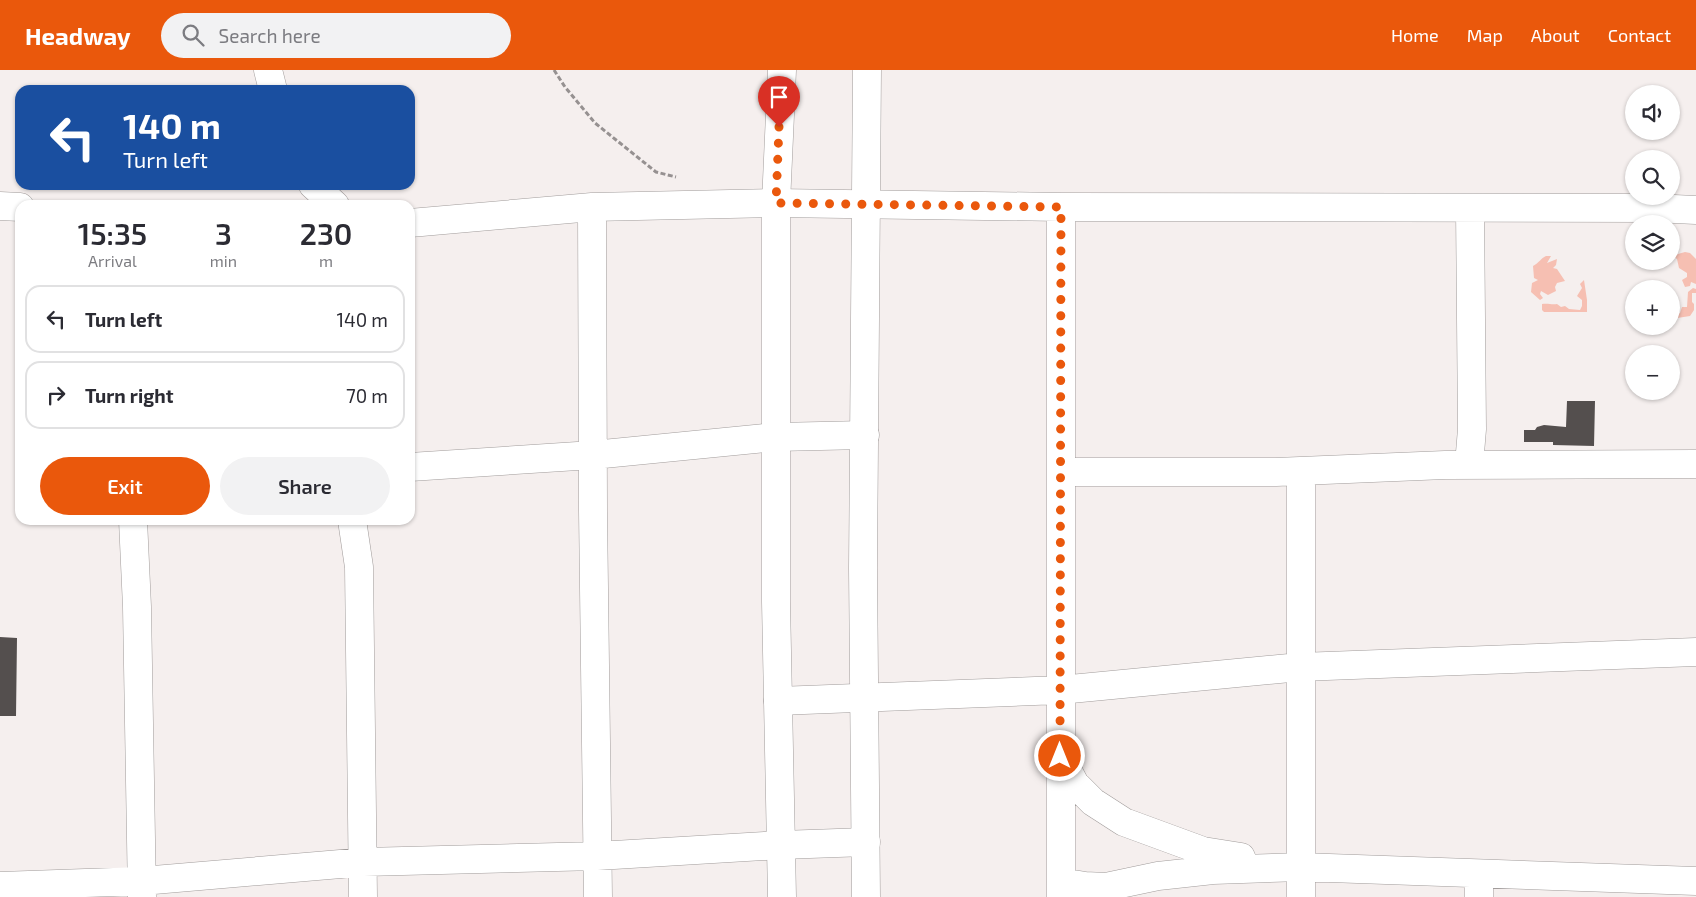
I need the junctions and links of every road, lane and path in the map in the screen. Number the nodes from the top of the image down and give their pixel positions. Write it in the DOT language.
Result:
graph roads {
  1 [pos="268,70"];
  2 [pos="554,70"];
  3 [pos="782,70"];
  4 [pos="867,70"];
  5 [pos="272,85"];
  6 [pos="684,179"];
  7 [pos="319,190"];
  8 [pos="330,200"];
  9 [pos="776,203"];
  10 [pos="866,204"];
  11 [pos="0,206"];
  12 [pos="15,207"];
  13 [pos="592,207"];
  14 [pos="1061,207"];
  15 [pos="1470,208"];
  16 [pos="1696,210"];
  17 [pos="415,223"];
  18 [pos="864,435"];
  19 [pos="776,437"];
  20 [pos="593,455"];
  21 [pos="1696,464"];
  22 [pos="1469,465"];
  23 [pos="415,467"];
  24 [pos="1301,471"];
  25 [pos="1061,472"];
  26 [pos="133,525"];
  27 [pos="353,525"];
  28 [pos="1696,652"];
  29 [pos="1300,666"];
  30 [pos="1060,690"];
  31 [pos="864,699"];
  32 [pos="778,701"];
  33 [pos="1060,756"];
  34 [pos="866,842"];
  35 [pos="781,845"];
  36 [pos="597,856"];
  37 [pos="364,862"];
  38 [pos="1301,867"];
  39 [pos="1696,881"];
  40 [pos="0,886"];
  41 [pos="1479,886"];
  42 [pos="142,889"];
  43 [pos="1061,889"];
  44 [pos="363,897"];
  45 [pos="598,897"];
  46 [pos="782,897"];
  47 [pos="866,897"];
  48 [pos="1301,897"];
  1 -- 5 [label="street"];
  2 -- 6 [label="path"];
  3 -- 9 [label="street"];
  4 -- 10 [label="street"];
  7 -- 8 [label="street"];
  9 -- 10 [label="street"];
  9 -- 13 [label="street"];
  9 -- 19 [label="street"];
  10 -- 14 [label="street"];
  10 -- 18 [label="street"];
  11 -- 12 [label="street"];
  13 -- 17 [label="street"];
  13 -- 20 [label="street"];
  14 -- 15 [label="street"];
  14 -- 25 [label="street"];
  15 -- 16 [label="street"];
  15 -- 22 [label="street"];
  18 -- 19 [label="street"];
  18 -- 31 [label="street"];
  19 -- 20 [label="street"];
  19 -- 32 [label="street"];
  20 -- 23 [label="street"];
  20 -- 36 [label="street"];
  21 -- 22 [label="street"];
  22 -- 24 [label="street"];
  24 -- 25 [label="street"];
  24 -- 29 [label="street"];
  25 -- 30 [label="street"];
  26 -- 42 [label="street"];
  27 -- 37 [label="street"];
  28 -- 29 [label="street"];
  29 -- 30 [label="street"];
  29 -- 38 [label="street"];
  30 -- 31 [label="street"];
  30 -- 33 [label="street"];
  31 -- 32 [label="street"];
  31 -- 34 [label="street"];
  32 -- 35 [label="street"];
  33 -- 38 [label="street"];
  33 -- 43 [label="street"];
  34 -- 35 [label="street"];
  34 -- 47 [label="street"];
  35 -- 36 [label="street"];
  35 -- 46 [label="street"];
  36 -- 37 [label="street"];
  36 -- 45 [label="street"];
  37 -- 42 [label="street"];
  37 -- 44 [label="street"];
  38 -- 41 [label="street"];
  38 -- 43 [label="street"];
  38 -- 48 [label="street"];
  39 -- 41 [label="street"];
  40 -- 42 [label="street"];
}
